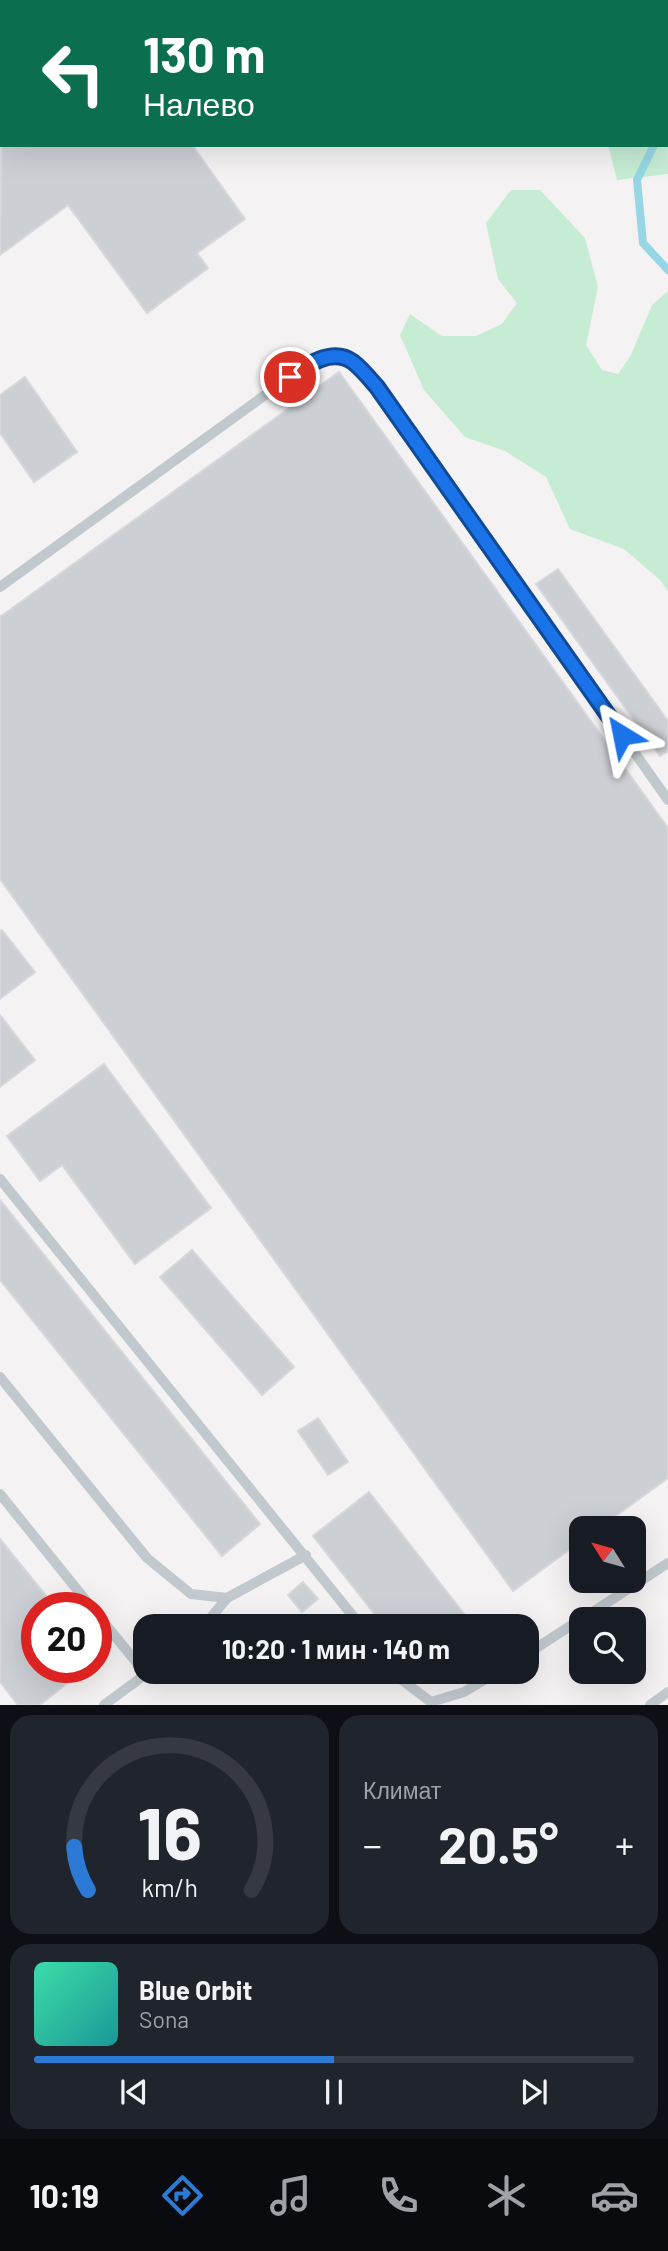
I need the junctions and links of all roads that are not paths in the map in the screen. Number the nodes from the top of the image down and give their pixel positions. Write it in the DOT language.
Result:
graph roads {
  1 [pos="0,587"];
  2 [pos="668,800"];
  3 [pos="0,1179"];
  4 [pos="0,1377"];
  5 [pos="0,1494"];
  6 [pos="306,1555"];
  7 [pos="668,1563"];
  8 [pos="79,1592"];
  9 [pos="227,1598"];
  10 [pos="600,1607"];
  11 [pos="214,1614"];
  12 [pos="353,1614"];
  13 [pos="569,1627"];
  14 [pos="112,1631"];
  15 [pos="539,1646"];
  16 [pos="133,1656"];
  17 [pos="133,1684"];
  18 [pos="407,1684"];
  19 [pos="477,1684"];
  20 [pos="668,1692"];
  21 [pos="104,1705"];
  22 [pos="650,1705"];
  1 -- 2 [label="lane"];
  3 -- 6 [label="lane"];
  4 -- 9 [label="lane"];
  5 -- 8 [label="lane"];
  6 -- 9 [label="lane"];
  6 -- 12 [label="lane"];
  7 -- 10 [label="lane"];
  9 -- 11 [label="lane"];
  13 -- 15 [label="lane"];
  14 -- 16 [label="lane"];
  17 -- 21 [label="lane"];
  18 -- 19 [label="lane"];
  20 -- 22 [label="lane"];
}
